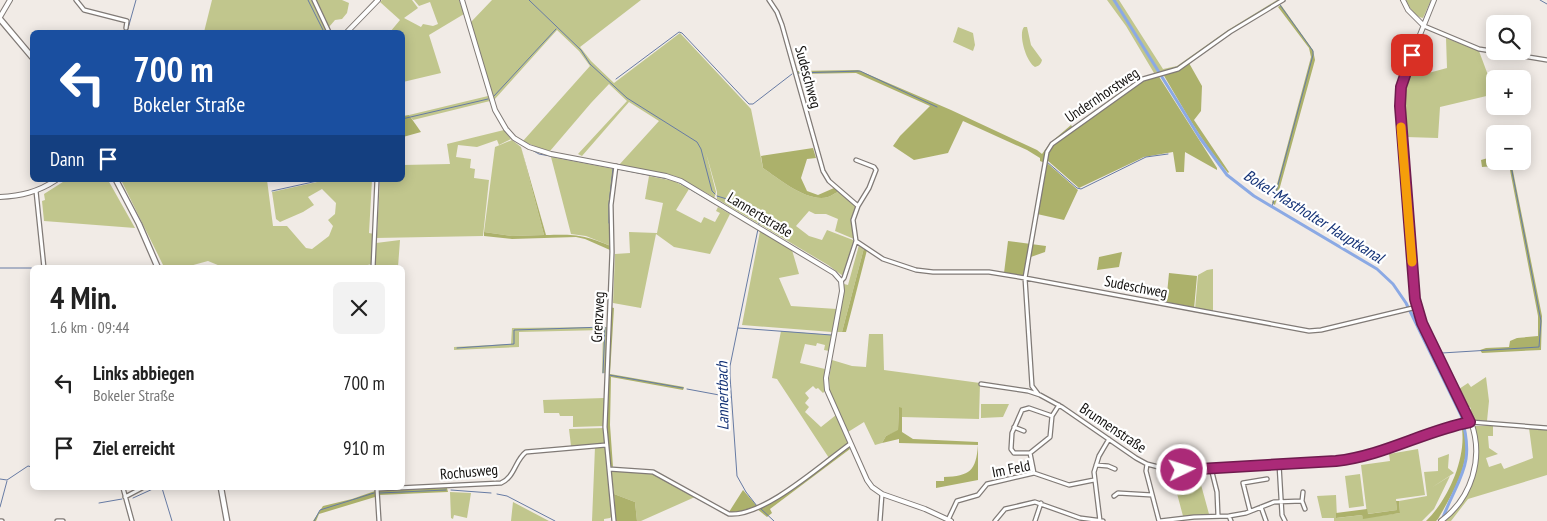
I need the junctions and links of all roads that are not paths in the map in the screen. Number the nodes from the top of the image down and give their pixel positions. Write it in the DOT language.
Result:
graph roads {
  1 [pos="10,0"];
  2 [pos="76,0"];
  3 [pos="314,0"];
  4 [pos="378,0"];
  5 [pos="462,0"];
  6 [pos="770,0"];
  7 [pos="1283,0"];
  8 [pos="1403,0"];
  9 [pos="1434,0"];
  10 [pos="0,18"];
  11 [pos="1424,26"];
  12 [pos="126,28"];
  13 [pos="328,30"];
  14 [pos="349,30"];
  15 [pos="30,55"];
  16 [pos="1547,60"];
  17 [pos="856,160"];
  18 [pos="616,166"];
  19 [pos="52,182"];
  20 [pos="117,182"];
  21 [pos="377,182"];
  22 [pos="36,191"];
  23 [pos="0,197"];
  24 [pos="858,206"];
  25 [pos="856,242"];
  26 [pos="44,265"];
  27 [pos="157,265"];
  28 [pos="373,265"];
  29 [pos="1025,278"];
  30 [pos="841,281"];
  31 [pos="1415,308"];
  32 [pos="981,384"];
  33 [pos="1032,386"];
  34 [pos="1028,392"];
  35 [pos="1040,395"];
  36 [pos="1059,405"];
  37 [pos="1052,416"];
  38 [pos="1469,422"];
  39 [pos="1014,427"];
  40 [pos="1547,428"];
  41 [pos="1024,431"];
  42 [pos="1109,439"];
  43 [pos="850,444"];
  44 [pos="606,445"];
  45 [pos="1030,453"];
  46 [pos="1147,464"];
  47 [pos="1278,464"];
  48 [pos="1096,465"];
  49 [pos="1211,468"];
  50 [pos="609,469"];
  51 [pos="1115,469"];
  52 [pos="1034,473"];
  53 [pos="1267,479"];
  54 [pos="1094,480"];
  55 [pos="405,487"];
  56 [pos="124,490"];
  57 [pos="138,490"];
  58 [pos="221,490"];
  59 [pos="377,490"];
  60 [pos="1303,492"];
  61 [pos="882,494"];
  62 [pos="1152,495"];
  63 [pos="1114,496"];
  64 [pos="126,497"];
  65 [pos="1281,502"];
  66 [pos="1302,502"];
  67 [pos="1041,503"];
  68 [pos="1260,507"];
  69 [pos="1304,509"];
  70 [pos="1250,511"];
  71 [pos="1218,516"];
  72 [pos="1229,516"];
  73 [pos="1194,519"];
  74 [pos="950,520"];
  75 [pos="57,521"];
  76 [pos="62,521"];
  77 [pos="132,521"];
  78 [pos="227,521"];
  79 [pos="379,521"];
  80 [pos="614,521"];
  81 [pos="880,521"];
  82 [pos="995,521"];
  83 [pos="1035,521"];
  84 [pos="1101,521"];
  85 [pos="1159,521"];
  86 [pos="1231,521"];
  87 [pos="1266,521"];
  88 [pos="1285,521"];
  89 [pos="1441,521"];
  1 -- 10 [label="street"];
  2 -- 12 [label="street"];
  3 -- 13 [label="street"];
  4 -- 14 [label="street"];
  5 -- 18 [label="street, Lannertstraße"];
  6 -- 24 [label="street, Sudeschweg"];
  7 -- 29 [label="street, Undernhorstweg"];
  8 -- 11 [label="street"];
  9 -- 11 [label="street"];
  10 -- 15 [label="main road"];
  11 -- 16 [label="street"];
  11 -- 31 [label="street"];
  17 -- 24 [label="street"];
  18 -- 30 [label="street, Lannertstraße"];
  18 -- 44 [label="street, Grenzweg"];
  19 -- 22 [label="street"];
  20 -- 27 [label="main road"];
  21 -- 28 [label="street"];
  22 -- 23 [label="street"];
  22 -- 26 [label="street"];
  24 -- 25 [label="street"];
  25 -- 29 [label="street, Sudeschweg"];
  25 -- 30 [label="street"];
  29 -- 31 [label="street, Sudeschweg"];
  29 -- 33 [label="street"];
  30 -- 43 [label="street"];
  31 -- 38 [label="street"];
  32 -- 34 [label="street, Brunnenstraße"];
  33 -- 34 [label="street"];
  33 -- 35 [label="street, Brunnenstraße"];
  34 -- 35 [label="street, Brunnenstraße"];
  35 -- 36 [label="street, Brunnenstraße"];
  36 -- 37 [label="street"];
  36 -- 42 [label="street, Brunnenstraße"];
  37 -- 39 [label="street"];
  37 -- 45 [label="street"];
  38 -- 40 [label="street, Brunnenstraße"];
  38 -- 47 [label="street, Brunnenstraße"];
  38 -- 89 [label="street"];
  39 -- 41 [label="street"];
  39 -- 45 [label="street"];
  42 -- 46 [label="street, Brunnenstraße"];
  42 -- 48 [label="street"];
  43 -- 50 [label="street"];
  43 -- 61 [label="street"];
  44 -- 50 [label="street, Grenzweg"];
  44 -- 55 [label="street, Rochusweg"];
  45 -- 52 [label="street"];
  46 -- 49 [label="street, Brunnenstraße"];
  46 -- 62 [label="street"];
  47 -- 49 [label="street, Brunnenstraße"];
  47 -- 65 [label="street"];
  48 -- 51 [label="street"];
  48 -- 54 [label="street"];
  49 -- 71 [label="street"];
  50 -- 80 [label="street, Grenzweg"];
  52 -- 54 [label="street, Im Feld"];
  52 -- 74 [label="street, Im Feld"];
  53 -- 70 [label="street"];
  54 -- 84 [label="street"];
  56 -- 64 [label="street"];
  57 -- 64 [label="street"];
  58 -- 78 [label="main road"];
  59 -- 79 [label="street, Rochusweg"];
  60 -- 66 [label="street"];
  61 -- 74 [label="street"];
  61 -- 81 [label="street"];
  62 -- 63 [label="street"];
  62 -- 85 [label="street"];
  64 -- 77 [label="street"];
  65 -- 66 [label="street"];
  65 -- 68 [label="street"];
  65 -- 88 [label="street"];
  66 -- 69 [label="street"];
  67 -- 82 [label="street"];
  67 -- 83 [label="street"];
  67 -- 84 [label="street"];
  68 -- 70 [label="street"];
  68 -- 87 [label="street"];
  70 -- 72 [label="street"];
  71 -- 72 [label="street"];
  71 -- 73 [label="street"];
  72 -- 86 [label="street"];
  73 -- 85 [label="street"];
  75 -- 76 [label="street"];
}
